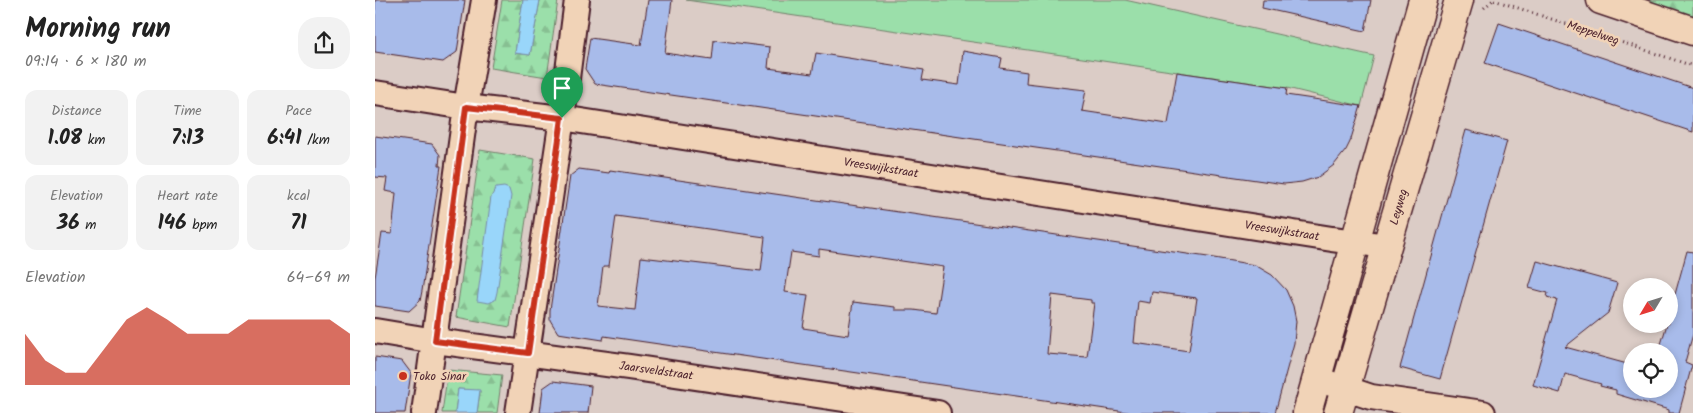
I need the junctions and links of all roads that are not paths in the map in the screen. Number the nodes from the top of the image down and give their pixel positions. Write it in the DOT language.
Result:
graph roads {
  1 [pos="483,0"];
  2 [pos="577,0"];
  3 [pos="1423,0"];
  4 [pos="1601,0"];
  5 [pos="1471,4"];
  6 [pos="1693,31"];
  7 [pos="375,93"];
  8 [pos="466,107"];
  9 [pos="562,118"];
  10 [pos="1354,242"];
  11 [pos="1387,246"];
  12 [pos="375,330"];
  13 [pos="435,341"];
  14 [pos="528,353"];
  15 [pos="1317,379"];
  16 [pos="1341,401"];
  17 [pos="424,413"];
  18 [pos="518,413"];
  19 [pos="938,413"];
  20 [pos="1307,413"];
  21 [pos="1483,413"];
  1 -- 8 [label="street"];
  2 -- 9 [label="street"];
  3 -- 10 [label="street"];
  4 -- 6 [label="street"];
  5 -- 11 [label="street, Leyweg"];
  7 -- 8 [label="street, Vreeswijkstraat"];
  8 -- 9 [label="street, Vreeswijkstraat"];
  8 -- 13 [label="street"];
  9 -- 10 [label="street, Vreeswijkstraat"];
  9 -- 14 [label="street"];
  10 -- 11 [label="street, Vreeswijkstraat"];
  10 -- 15 [label="street"];
  11 -- 16 [label="street, Leyweg"];
  12 -- 13 [label="street, Jaarsveldstraat"];
  13 -- 14 [label="street, Jaarsveldstraat"];
  13 -- 17 [label="street"];
  14 -- 18 [label="street"];
  14 -- 19 [label="street, Jaarsveldstraat"];
  15 -- 16 [label="street"];
  15 -- 20 [label="street"];
  16 -- 21 [label="street"];
}
